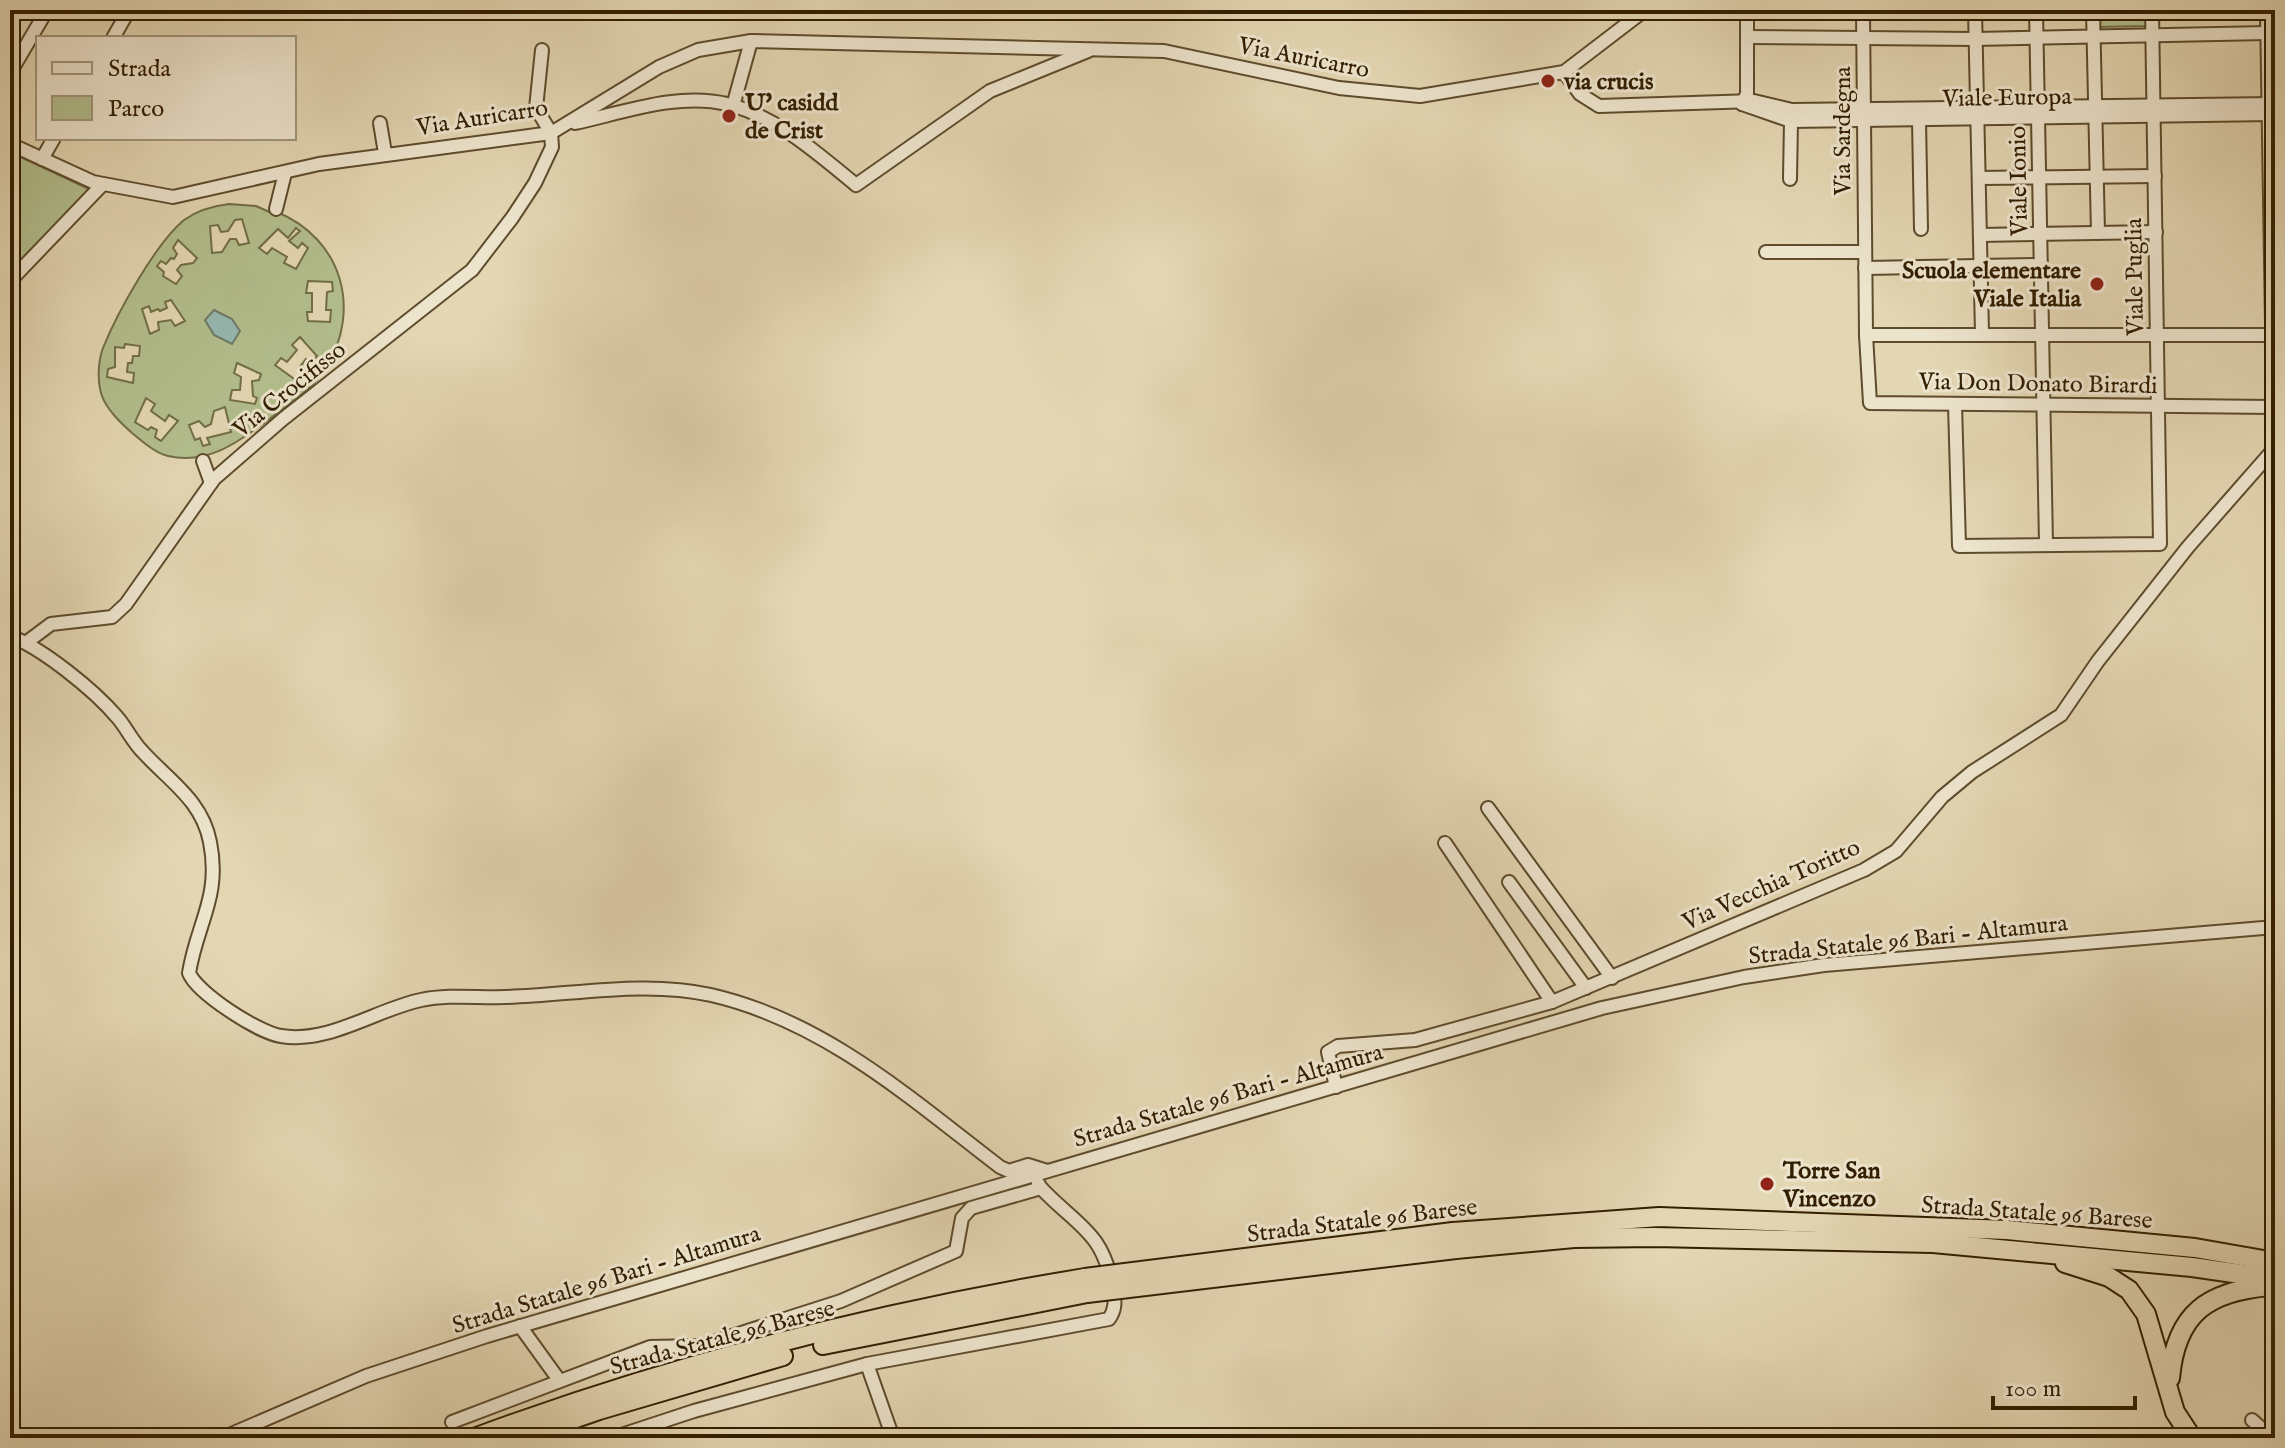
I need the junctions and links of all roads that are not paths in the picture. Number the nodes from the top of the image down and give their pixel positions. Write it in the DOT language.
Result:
graph roads {
  1 [pos="47,10"];
  2 [pos="129,10"];
  3 [pos="1645,10"];
  4 [pos="1747,10"];
  5 [pos="1863,10"];
  6 [pos="1975,10"];
  7 [pos="2036,10"];
  8 [pos="2093,10"];
  9 [pos="2152,10"];
  10 [pos="2267,10"];
  11 [pos="2267,33"];
  12 [pos="114,36"];
  13 [pos="2152,36"];
  14 [pos="1747,37"];
  15 [pos="2094,37"];
  16 [pos="2037,38"];
  17 [pos="1863,39"];
  18 [pos="1975,39"];
  19 [pos="751,41"];
  20 [pos="1097,48"];
  21 [pos="542,50"];
  22 [pos="11,67"];
  23 [pos="1564,72"];
  24 [pos="1742,104"];
  25 [pos="733,106"];
  26 [pos="1977,106"];
  27 [pos="2271,109"];
  28 [pos="2153,111"];
  29 [pos="2038,112"];
  30 [pos="2095,112"];
  31 [pos="1862,114"];
  32 [pos="1919,120"];
  33 [pos="1977,120"];
  34 [pos="1791,121"];
  35 [pos="380,123"];
  36 [pos="564,125"];
  37 [pos="551,133"];
  38 [pos="53,140"];
  39 [pos="10,144"];
  40 [pos="385,153"];
  41 [pos="42,159"];
  42 [pos="285,173"];
  43 [pos="2155,176"];
  44 [pos="2040,177"];
  45 [pos="2096,177"];
  46 [pos="1979,178"];
  47 [pos="1790,179"];
  48 [pos="102,185"];
  49 [pos="276,209"];
  50 [pos="1921,229"];
  51 [pos="2156,232"];
  52 [pos="2041,233"];
  53 [pos="2098,233"];
  54 [pos="1980,235"];
  55 [pos="1766,252"];
  56 [pos="1865,252"];
  57 [pos="2041,265"];
  58 [pos="1980,266"];
  59 [pos="1865,268"];
  60 [pos="10,281"];
  61 [pos="1982,333"];
  62 [pos="2043,333"];
  63 [pos="2157,333"];
  64 [pos="1866,335"];
  65 [pos="2274,335"];
  66 [pos="1955,404"];
  67 [pos="2045,405"];
  68 [pos="2158,406"];
  69 [pos="2274,407"];
  70 [pos="203,461"];
  71 [pos="211,483"];
  72 [pos="2046,544"];
  73 [pos="10,636"];
  74 [pos="27,642"];
  75 [pos="1488,808"];
  76 [pos="1445,843"];
  77 [pos="1509,882"];
  78 [pos="2275,927"];
  79 [pos="1612,978"];
  80 [pos="1586,988"];
  81 [pos="1552,1002"];
  82 [pos="1336,1087"];
  83 [pos="1042,1173"];
  84 [pos="1041,1188"];
  85 [pos="1455,1240"];
  86 [pos="2195,1248"];
  87 [pos="2034,1252"];
  88 [pos="2275,1254"];
  89 [pos="2275,1262"];
  90 [pos="2275,1279"];
  91 [pos="1086,1286"];
  92 [pos="2275,1287"];
  93 [pos="520,1326"];
  94 [pos="867,1364"];
  95 [pos="559,1380"];
  96 [pos="2169,1385"];
  97 [pos="2252,1420"];
  98 [pos="452,1422"];
  99 [pos="222,1438"];
  100 [pos="474,1438"];
  101 [pos="518,1438"];
  102 [pos="612,1438"];
  103 [pos="893,1438"];
  104 [pos="2192,1438"];
  105 [pos="2272,1438"];
  1 -- 22 [label="street"];
  2 -- 12 [label="street"];
  3 -- 23 [label="street, Via Auricarro"];
  4 -- 14 [label="street"];
  5 -- 17 [label="street, Via Sardegna"];
  6 -- 18 [label="street"];
  7 -- 16 [label="street, Viale Ionio"];
  8 -- 15 [label="street"];
  9 -- 13 [label="street, Viale Puglia"];
  10 -- 11 [label="street, Via Vecchia Toritto"];
  11 -- 13 [label="street"];
  11 -- 27 [label="street, Via Vecchia Toritto"];
  13 -- 15 [label="street"];
  13 -- 28 [label="street, Viale Puglia"];
  14 -- 17 [label="street"];
  14 -- 24 [label="street"];
  15 -- 16 [label="street"];
  15 -- 30 [label="street"];
  16 -- 18 [label="street"];
  16 -- 29 [label="street, Viale Ionio"];
  17 -- 18 [label="street"];
  17 -- 31 [label="street, Via Sardegna"];
  18 -- 26 [label="street"];
  19 -- 20 [label="street, Via Auricarro"];
  19 -- 25 [label="street"];
  19 -- 36 [label="street, Via Auricarro"];
  20 -- 23 [label="street, Via Auricarro"];
  20 -- 25 [label="street"];
  21 -- 37 [label="street"];
  23 -- 24 [label="street, Viale Europa"];
  24 -- 31 [label="street, Viale Europa"];
  24 -- 34 [label="street, Viale Europa"];
  25 -- 36 [label="street"];
  26 -- 29 [label="street, Viale Europa"];
  26 -- 31 [label="street, Viale Europa"];
  26 -- 33 [label="street"];
  27 -- 28 [label="street, Viale Europa"];
  27 -- 65 [label="street, Via Vecchia Toritto"];
  28 -- 30 [label="street, Viale Europa"];
  28 -- 43 [label="street, Viale Puglia"];
  29 -- 30 [label="street, Viale Europa"];
  29 -- 33 [label="street, Viale Europa"];
  29 -- 44 [label="street, Viale Ionio"];
  30 -- 45 [label="street"];
  31 -- 32 [label="street, Viale Europa"];
  31 -- 34 [label="street, Viale Europa"];
  31 -- 56 [label="street, Via Sardegna"];
  32 -- 33 [label="street, Viale Europa"];
  32 -- 50 [label="street"];
  33 -- 46 [label="street"];
  34 -- 47 [label="street"];
  35 -- 40 [label="street"];
  36 -- 37 [label="street, Via Auricarro"];
  37 -- 40 [label="street, Via Auricarro"];
  37 -- 71 [label="street, Via Crocifisso"];
  38 -- 41 [label="street"];
  39 -- 41 [label="street, Via Auricarro"];
  40 -- 42 [label="street, Via Auricarro"];
  41 -- 48 [label="street, Via Auricarro"];
  42 -- 48 [label="street, Via Auricarro"];
  42 -- 49 [label="street"];
  43 -- 45 [label="street"];
  43 -- 51 [label="street, Viale Puglia"];
  44 -- 45 [label="street"];
  44 -- 46 [label="street"];
  44 -- 52 [label="street, Viale Ionio"];
  45 -- 53 [label="street"];
  46 -- 54 [label="street"];
  48 -- 60 [label="street"];
  51 -- 53 [label="street"];
  51 -- 63 [label="street, Viale Puglia"];
  52 -- 53 [label="street"];
  52 -- 54 [label="street"];
  52 -- 57 [label="street, Viale Ionio"];
  54 -- 58 [label="street"];
  55 -- 56 [label="street"];
  56 -- 59 [label="street, Via Sardegna"];
  57 -- 58 [label="street"];
  57 -- 62 [label="street, Viale Ionio"];
  58 -- 59 [label="street"];
  58 -- 61 [label="street"];
  59 -- 64 [label="street, Via Sardegna"];
  61 -- 62 [label="street"];
  61 -- 64 [label="street"];
  62 -- 63 [label="street"];
  62 -- 67 [label="street, Viale Ionio"];
  63 -- 65 [label="street"];
  63 -- 68 [label="street, Viale Puglia"];
  64 -- 66 [label="street, Via Don Donato Birardi"];
  65 -- 69 [label="street, Via Vecchia Toritto"];
  66 -- 67 [label="street, Via Don Donato Birardi"];
  66 -- 72 [label="street"];
  67 -- 68 [label="street, Via Don Donato Birardi"];
  67 -- 72 [label="street, Viale Ionio"];
  68 -- 69 [label="street, Via Don Donato Birardi"];
  68 -- 72 [label="street, Viale Puglia"];
  69 -- 79 [label="street, Via Vecchia Toritto"];
  70 -- 71 [label="street"];
  71 -- 74 [label="street, Via Crocifisso"];
  73 -- 74 [label="street"];
  74 -- 83 [label="street"];
  75 -- 79 [label="street"];
  76 -- 81 [label="street"];
  77 -- 80 [label="street"];
  78 -- 82 [label="street, Strada Statale 96 Bari - Altamura"];
  79 -- 80 [label="street, Via Vecchia Toritto"];
  80 -- 81 [label="street, Via Vecchia Toritto"];
  81 -- 82 [label="street, Via Vecchia Toritto"];
  82 -- 83 [label="street, Strada Statale 96 Bari - Altamura"];
  83 -- 84 [label="street"];
  83 -- 93 [label="street, Strada Statale 96 Bari - Altamura"];
  84 -- 94 [label="street"];
  84 -- 95 [label="street"];
  85 -- 86 [label="highway, Strada Statale 96 Barese"];
  85 -- 87 [label="highway, Strada Statale 96 Barese"];
  85 -- 91 [label="highway, Strada Statale 96 Barese, bridge"];
  86 -- 88 [label="highway"];
  86 -- 89 [label="highway, Strada Statale 96 Barese"];
  87 -- 90 [label="highway, Strada Statale 96 Barese"];
  87 -- 96 [label="highway"];
  91 -- 100 [label="highway, Strada Statale 96 Barese"];
  91 -- 101 [label="highway, Strada Statale 96 Barese"];
  92 -- 96 [label="highway"];
  93 -- 95 [label="street"];
  93 -- 99 [label="street, Strada Statale 96 Bari - Altamura"];
  94 -- 102 [label="street"];
  94 -- 103 [label="street"];
  95 -- 98 [label="street"];
  96 -- 104 [label="highway"];
  97 -- 105 [label="street"];
}
